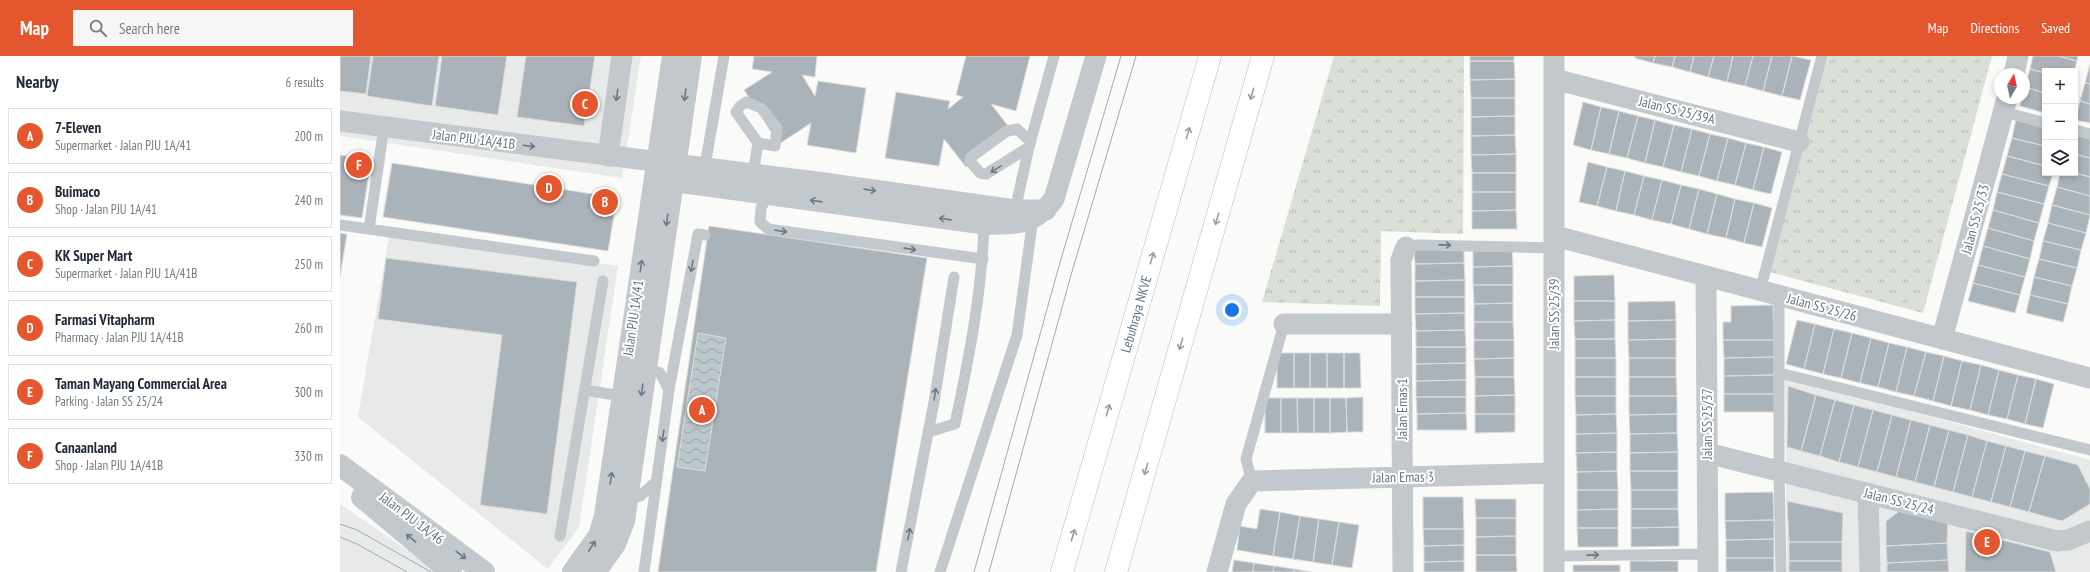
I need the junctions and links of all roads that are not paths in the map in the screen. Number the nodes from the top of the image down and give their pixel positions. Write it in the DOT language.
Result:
graph roads {
  1 [pos="622,56"];
  2 [pos="673,56"];
  3 [pos="691,56"];
  4 [pos="724,56"];
  5 [pos="1054,56"];
  6 [pos="1096,56"];
  7 [pos="1210,56"];
  8 [pos="1263,56"];
  9 [pos="1554,56"];
  10 [pos="1822,56"];
  11 [pos="2018,56"];
  12 [pos="2015,68"];
  13 [pos="1554,79"];
  14 [pos="2005,105"];
  15 [pos="340,121"];
  16 [pos="2042,122"];
  17 [pos="384,127"];
  18 [pos="2078,131"];
  19 [pos="2090,134"];
  20 [pos="1799,142"];
  21 [pos="758,143"];
  22 [pos="1030,144"];
  23 [pos="608,156"];
  24 [pos="665,172"];
  25 [pos="753,174"];
  26 [pos="704,177"];
  27 [pos="768,195"];
  28 [pos="1027,216"];
  29 [pos="984,224"];
  30 [pos="340,225"];
  31 [pos="369,229"];
  32 [pos="705,235"];
  33 [pos="1555,242"];
  34 [pos="1406,247"];
  35 [pos="983,259"];
  36 [pos="594,261"];
  37 [pos="954,277"];
  38 [pos="1706,277"];
  39 [pos="603,281"];
  40 [pos="1770,293"];
  41 [pos="1284,324"];
  42 [pos="1402,324"];
  43 [pos="1942,339"];
  44 [pos="646,368"];
  45 [pos="1780,373"];
  46 [pos="2090,378"];
  47 [pos="585,390"];
  48 [pos="669,390"];
  49 [pos="622,396"];
  50 [pos="928,432"];
  51 [pos="2090,450"];
  52 [pos="1707,453"];
  53 [pos="340,465"];
  54 [pos="1779,471"];
  55 [pos="1554,473"];
  56 [pos="1402,477"];
  57 [pos="340,478"];
  58 [pos="1252,481"];
  59 [pos="656,482"];
  60 [pos="1868,493"];
  61 [pos="627,500"];
  62 [pos="2090,531"];
  63 [pos="560,536"];
  64 [pos="1708,563"];
  65 [pos="1554,564"];
  66 [pos="451,572"];
  67 [pos="484,572"];
  68 [pos="574,572"];
  69 [pos="596,572"];
  70 [pos="644,572"];
  71 [pos="901,572"];
  72 [pos="940,572"];
  73 [pos="1062,572"];
  74 [pos="1116,572"];
  75 [pos="1217,572"];
  76 [pos="1403,572"];
  77 [pos="1781,572"];
  78 [pos="1870,572"];
  1 -- 23 [label="street, one-way"];
  2 -- 24 [label="street, Jalan PJU 1A/41"];
  3 -- 24 [label="street, Jalan PJU 1A/41, one-way"];
  4 -- 26 [label="lane"];
  5 -- 22 [label="lane"];
  6 -- 28 [label="street"];
  73 -- 7 [label="highway, Lebuhraya NKVE, one-way"];
  8 -- 74 [label="highway, one-way"];
  9 -- 13 [label="street, Jalan SS 25/39"];
  10 -- 20 [label="lane"];
  11 -- 12 [label="street"];
  13 -- 20 [label="street, Jalan SS 25/39A"];
  13 -- 33 [label="street, Jalan SS 25/39"];
  14 -- 16 [label="lane"];
  14 -- 43 [label="street, Jalan SS 25/33"];
  15 -- 17 [label="street, Jalan PJU 1A/41B"];
  17 -- 23 [label="street, Jalan PJU 1A/41B, one-way"];
  17 -- 31 [label="lane"];
  18 -- 19 [label="lane"];
  20 -- 40 [label="lane"];
  21 -- 25 [label="lane"];
  22 -- 22 [label="lane, one-way"];
  22 -- 28 [label="lane"];
  23 -- 24 [label="street, Jalan PJU 1A/41B"];
  24 -- 26 [label="street, Jalan PJU 1A/41B"];
  24 -- 44 [label="street, Jalan PJU 1A/41, one-way"];
  49 -- 24 [label="street, Jalan PJU 1A/41, one-way"];
  25 -- 26 [label="street"];
  25 -- 28 [label="street, one-way"];
  26 -- 27 [label="street"];
  29 -- 27 [label="street, one-way"];
  27 -- 35 [label="lane, one-way"];
  28 -- 29 [label="street"];
  28 -- 72 [label="lane"];
  29 -- 35 [label="lane"];
  30 -- 31 [label="lane"];
  31 -- 36 [label="lane"];
  32 -- 48 [label="lane, one-way"];
  34 -- 33 [label="lane, one-way"];
  33 -- 38 [label="street, Jalan SS 25/26"];
  33 -- 55 [label="street, Jalan SS 25/39"];
  34 -- 42 [label="street, Jalan Emas 1"];
  35 -- 50 [label="lane"];
  50 -- 37 [label="lane, one-way"];
  38 -- 40 [label="street, Jalan SS 25/26"];
  38 -- 52 [label="street, Jalan SS 25/37"];
  39 -- 47 [label="lane"];
  40 -- 43 [label="street, Jalan SS 25/26"];
  40 -- 45 [label="lane"];
  41 -- 42 [label="street"];
  41 -- 58 [label="lane"];
  42 -- 56 [label="street, Jalan Emas 1"];
  43 -- 46 [label="street, Jalan SS 25/26"];
  44 -- 48 [label="lane"];
  44 -- 61 [label="street, Jalan PJU 1A/41, one-way"];
  45 -- 51 [label="lane"];
  45 -- 54 [label="lane"];
  47 -- 49 [label="lane"];
  47 -- 63 [label="lane"];
  48 -- 59 [label="lane, one-way"];
  68 -- 49 [label="street, Jalan PJU 1A/41, one-way"];
  71 -- 50 [label="lane, one-way"];
  52 -- 54 [label="street, Jalan SS 25/24"];
  52 -- 64 [label="street, Jalan SS 25/37"];
  53 -- 67 [label="street, Jalan PJU 1A/46, one-way"];
  54 -- 60 [label="street, Jalan SS 25/24"];
  54 -- 77 [label="lane"];
  55 -- 56 [label="street, Jalan Emas 3"];
  55 -- 65 [label="street, Jalan SS 25/39"];
  56 -- 58 [label="street, Jalan Emas 3"];
  56 -- 76 [label="street, Jalan Emas 1"];
  66 -- 57 [label="street, Jalan PJU 1A/46, one-way"];
  58 -- 75 [label="street"];
  59 -- 61 [label="lane"];
  59 -- 70 [label="lane"];
  60 -- 62 [label="street, Jalan SS 25/24"];
  60 -- 78 [label="street"];
  61 -- 69 [label="street, Jalan PJU 1A/41"];
  65 -- 64 [label="lane, one-way"];
}
